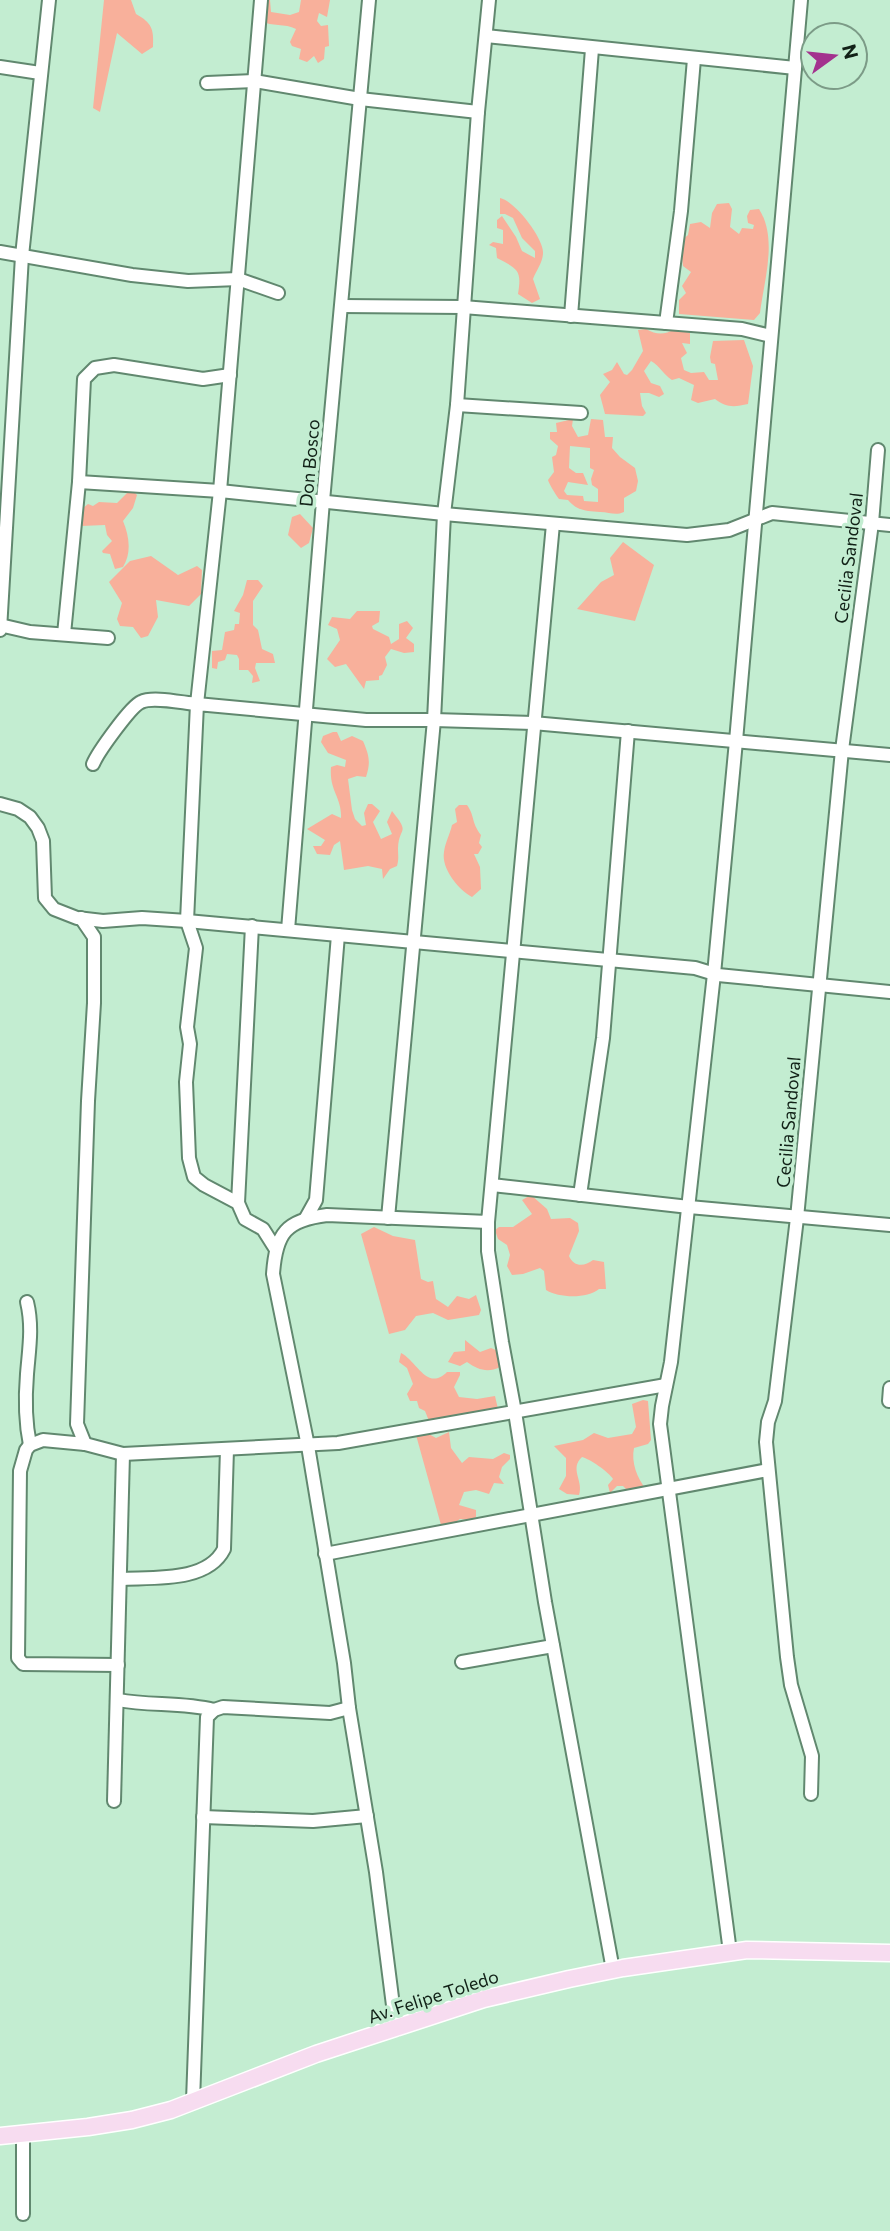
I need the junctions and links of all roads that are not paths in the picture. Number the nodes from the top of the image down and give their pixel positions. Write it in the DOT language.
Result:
graph roads {
  1 [pos="49,0"];
  2 [pos="261,0"];
  3 [pos="369,0"];
  4 [pos="489,0"];
  5 [pos="802,0"];
  6 [pos="486,36"];
  7 [pos="592,49"];
  8 [pos="694,59"];
  9 [pos="0,67"];
  10 [pos="795,68"];
  11 [pos="40,73"];
  12 [pos="254,80"];
  13 [pos="207,83"];
  14 [pos="360,99"];
  15 [pos="478,112"];
  16 [pos="0,252"];
  17 [pos="22,256"];
  18 [pos="238,279"];
  19 [pos="278,293"];
  20 [pos="342,306"];
  21 [pos="463,307"];
  22 [pos="571,316"];
  23 [pos="667,323"];
  24 [pos="771,336"];
  25 [pos="230,375"];
  26 [pos="457,405"];
  27 [pos="581,414"];
  28 [pos="878,450"];
  29 [pos="79,482"];
  30 [pos="220,491"];
  31 [pos="323,501"];
  32 [pos="444,514"];
  33 [pos="755,519"];
  34 [pos="872,523"];
  35 [pos="553,524"];
  36 [pos="890,525"];
  37 [pos="0,627"];
  38 [pos="64,634"];
  39 [pos="108,638"];
  40 [pos="197,704"];
  41 [pos="306,716"];
  42 [pos="434,720"];
  43 [pos="533,723"];
  44 [pos="628,732"];
  45 [pos="736,741"];
  46 [pos="842,750"];
  47 [pos="890,755"];
  48 [pos="93,764"];
  49 [pos="0,804"];
  50 [pos="81,918"];
  51 [pos="112,920"];
  52 [pos="187,921"];
  53 [pos="252,926"];
  54 [pos="288,930"];
  55 [pos="338,935"];
  56 [pos="94,937"];
  57 [pos="415,943"];
  58 [pos="513,953"];
  59 [pos="610,961"];
  60 [pos="714,974"];
  61 [pos="818,985"];
  62 [pos="890,992"];
  63 [pos="492,1185"];
  64 [pos="580,1195"];
  65 [pos="238,1203"];
  66 [pos="689,1207"];
  67 [pos="388,1217"];
  68 [pos="797,1217"];
  69 [pos="306,1218"];
  70 [pos="488,1222"];
  71 [pos="890,1225"];
  72 [pos="275,1248"];
  73 [pos="27,1302"];
  74 [pos="666,1385"];
  75 [pos="890,1388"];
  76 [pos="889,1401"];
  77 [pos="515,1412"];
  78 [pos="77,1424"];
  79 [pos="67,1441"];
  80 [pos="85,1444"];
  81 [pos="30,1445"];
  82 [pos="308,1446"];
  83 [pos="227,1449"];
  84 [pos="123,1454"];
  85 [pos="768,1470"];
  86 [pos="669,1488"];
  87 [pos="532,1514"];
  88 [pos="325,1554"];
  89 [pos="120,1579"];
  90 [pos="553,1646"];
  91 [pos="462,1662"];
  92 [pos="118,1665"];
  93 [pos="118,1700"];
  94 [pos="349,1708"];
  95 [pos="214,1710"];
  96 [pos="811,1794"];
  97 [pos="114,1801"];
  98 [pos="367,1816"];
  99 [pos="203,1817"];
  100 [pos="730,1952"];
  101 [pos="890,1953"];
  102 [pos="613,1970"];
  103 [pos="396,2029"];
  104 [pos="193,2101"];
  105 [pos="23,2134"];
  106 [pos="0,2136"];
  107 [pos="23,2214"];
  1 -- 11 [label="street"];
  2 -- 12 [label="street"];
  3 -- 14 [label="street, Don Bosco"];
  4 -- 6 [label="street"];
  5 -- 10 [label="street"];
  6 -- 7 [label="street"];
  6 -- 15 [label="street"];
  7 -- 8 [label="street"];
  7 -- 22 [label="street"];
  8 -- 10 [label="street"];
  8 -- 23 [label="street"];
  9 -- 11 [label="street"];
  10 -- 24 [label="street"];
  11 -- 17 [label="street"];
  12 -- 13 [label="street"];
  12 -- 14 [label="street"];
  12 -- 18 [label="street"];
  14 -- 15 [label="street"];
  14 -- 20 [label="street, Don Bosco"];
  15 -- 21 [label="street"];
  16 -- 17 [label="street"];
  17 -- 18 [label="street"];
  17 -- 37 [label="street"];
  18 -- 19 [label="street"];
  18 -- 25 [label="street"];
  20 -- 21 [label="street"];
  20 -- 31 [label="street, Don Bosco"];
  21 -- 22 [label="street"];
  21 -- 26 [label="street"];
  22 -- 23 [label="street"];
  23 -- 24 [label="street"];
  24 -- 33 [label="street"];
  25 -- 29 [label="street"];
  25 -- 30 [label="street"];
  26 -- 27 [label="street"];
  26 -- 32 [label="street"];
  28 -- 34 [label="street, Cecilia Sandoval"];
  29 -- 30 [label="street"];
  29 -- 38 [label="street"];
  30 -- 31 [label="street"];
  30 -- 40 [label="street"];
  31 -- 32 [label="street"];
  31 -- 41 [label="street, Don Bosco"];
  32 -- 35 [label="street"];
  32 -- 42 [label="street"];
  33 -- 34 [label="street"];
  33 -- 35 [label="street"];
  33 -- 45 [label="street"];
  34 -- 36 [label="street"];
  34 -- 46 [label="street, Cecilia Sandoval"];
  35 -- 43 [label="street"];
  37 -- 38 [label="street"];
  38 -- 39 [label="street"];
  40 -- 41 [label="street"];
  40 -- 48 [label="street"];
  40 -- 52 [label="street"];
  41 -- 42 [label="street"];
  41 -- 54 [label="street, Don Bosco"];
  42 -- 43 [label="street"];
  42 -- 57 [label="street"];
  43 -- 44 [label="street"];
  43 -- 58 [label="street"];
  44 -- 45 [label="street"];
  44 -- 59 [label="street"];
  45 -- 46 [label="street"];
  45 -- 60 [label="street"];
  46 -- 47 [label="street"];
  46 -- 61 [label="street, Cecilia Sandoval"];
  49 -- 50 [label="street"];
  50 -- 51 [label="street"];
  50 -- 56 [label="street"];
  51 -- 52 [label="street"];
  51 -- 56 [label="street"];
  52 -- 53 [label="street"];
  52 -- 65 [label="street"];
  53 -- 54 [label="street"];
  53 -- 65 [label="street"];
  54 -- 55 [label="street"];
  55 -- 57 [label="street"];
  55 -- 69 [label="street"];
  56 -- 78 [label="street"];
  57 -- 58 [label="street"];
  57 -- 67 [label="street"];
  58 -- 59 [label="street"];
  58 -- 63 [label="street"];
  59 -- 60 [label="street"];
  59 -- 64 [label="street"];
  60 -- 61 [label="street"];
  60 -- 66 [label="street"];
  61 -- 62 [label="street"];
  61 -- 68 [label="street, Cecilia Sandoval"];
  63 -- 64 [label="street"];
  63 -- 70 [label="street"];
  64 -- 66 [label="street"];
  65 -- 72 [label="street"];
  66 -- 68 [label="street"];
  66 -- 74 [label="street"];
  67 -- 69 [label="street"];
  67 -- 70 [label="street"];
  68 -- 71 [label="street"];
  68 -- 85 [label="street, Cecilia Sandoval"];
  69 -- 72 [label="street"];
  70 -- 77 [label="street"];
  72 -- 82 [label="street"];
  73 -- 81 [label="street"];
  74 -- 77 [label="street"];
  74 -- 86 [label="street"];
  75 -- 76 [label="street"];
  77 -- 82 [label="street"];
  77 -- 87 [label="street"];
  78 -- 79 [label="street"];
  78 -- 80 [label="street"];
  79 -- 80 [label="street"];
  79 -- 81 [label="street"];
  80 -- 84 [label="street"];
  81 -- 92 [label="street"];
  82 -- 83 [label="street"];
  82 -- 88 [label="street"];
  83 -- 84 [label="street"];
  83 -- 89 [label="street"];
  84 -- 89 [label="street"];
  85 -- 86 [label="street"];
  85 -- 96 [label="street, Cecilia Sandoval"];
  86 -- 87 [label="street"];
  86 -- 100 [label="street"];
  87 -- 88 [label="street"];
  87 -- 90 [label="street"];
  88 -- 94 [label="street"];
  89 -- 92 [label="street"];
  90 -- 91 [label="street"];
  90 -- 102 [label="street"];
  92 -- 93 [label="street"];
  93 -- 95 [label="street"];
  93 -- 97 [label="street"];
  94 -- 95 [label="street"];
  94 -- 98 [label="street"];
  95 -- 99 [label="street"];
  98 -- 99 [label="street"];
  98 -- 103 [label="street"];
  99 -- 104 [label="street"];
  100 -- 101 [label="main road, Av. Felipe Toledo"];
  100 -- 102 [label="main road, Av. Felipe Toledo"];
  102 -- 103 [label="main road, Av. Felipe Toledo"];
  103 -- 104 [label="main road, Av. Felipe Toledo"];
  104 -- 105 [label="main road, Av. Felipe Toledo"];
  105 -- 106 [label="main road, Av. Felipe Toledo"];
  105 -- 107 [label="street"];
}
